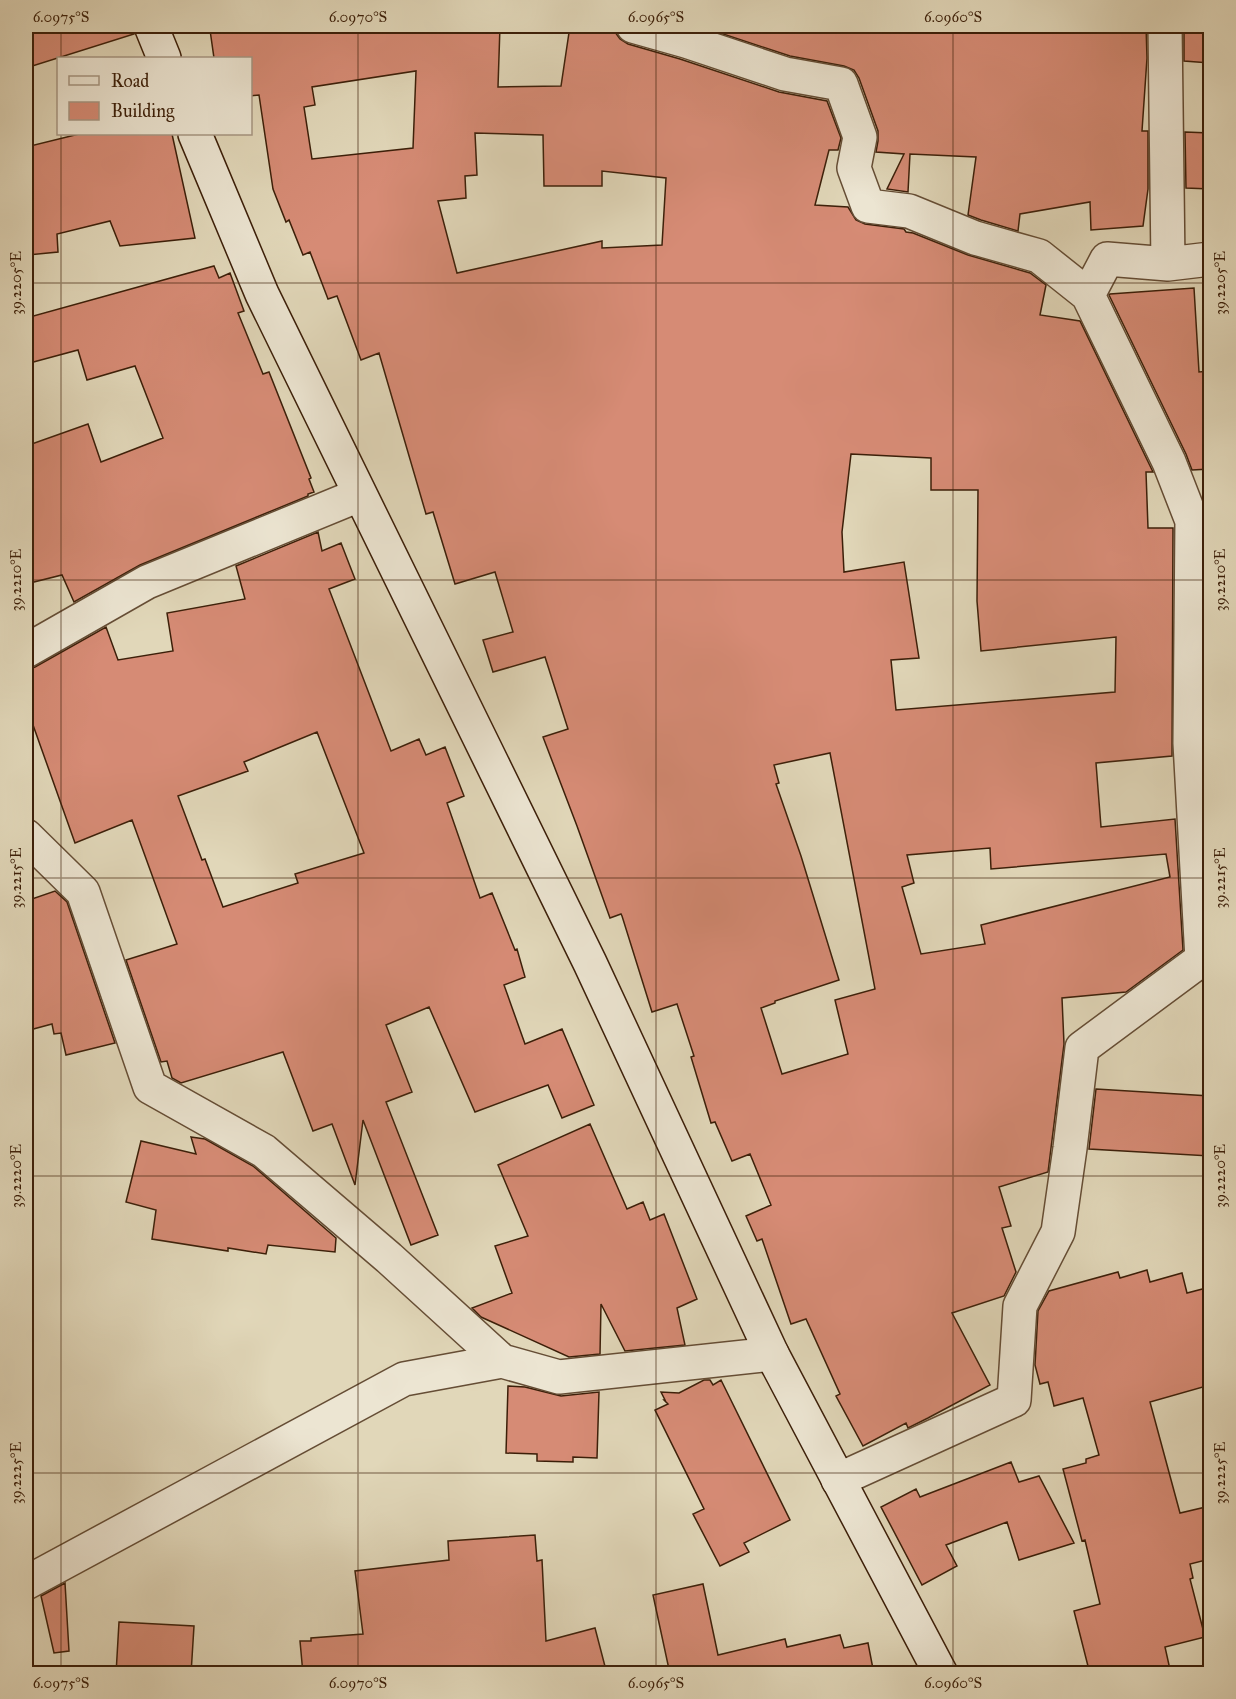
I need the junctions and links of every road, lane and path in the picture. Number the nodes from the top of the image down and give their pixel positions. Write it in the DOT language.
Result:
graph roads {
  1 [pos="151,26"];
  2 [pos="633,26"];
  3 [pos="1165,26"];
  4 [pos="164,57"];
  5 [pos="195,135"];
  6 [pos="1210,259"];
  7 [pos="1168,264"];
  8 [pos="1088,295"];
  9 [pos="359,495"];
  10 [pos="26,651"];
  11 [pos="26,836"];
  12 [pos="1205,902"];
  13 [pos="772,1354"];
  14 [pos="502,1361"];
  15 [pos="838,1480"];
  16 [pos="26,1583"];
  17 [pos="941,1674"];
  1 -- 4 [label="street"];
  2 -- 8 [label="street"];
  3 -- 7 [label="street"];
  5 -- 9 [label="street"];
  6 -- 7 [label="street"];
  7 -- 8 [label="street"];
  8 -- 12 [label="street"];
  9 -- 10 [label="street"];
  9 -- 13 [label="street"];
  11 -- 14 [label="street"];
  12 -- 15 [label="street"];
  13 -- 14 [label="street"];
  13 -- 15 [label="street"];
  14 -- 16 [label="street"];
  15 -- 17 [label="street"];
}
